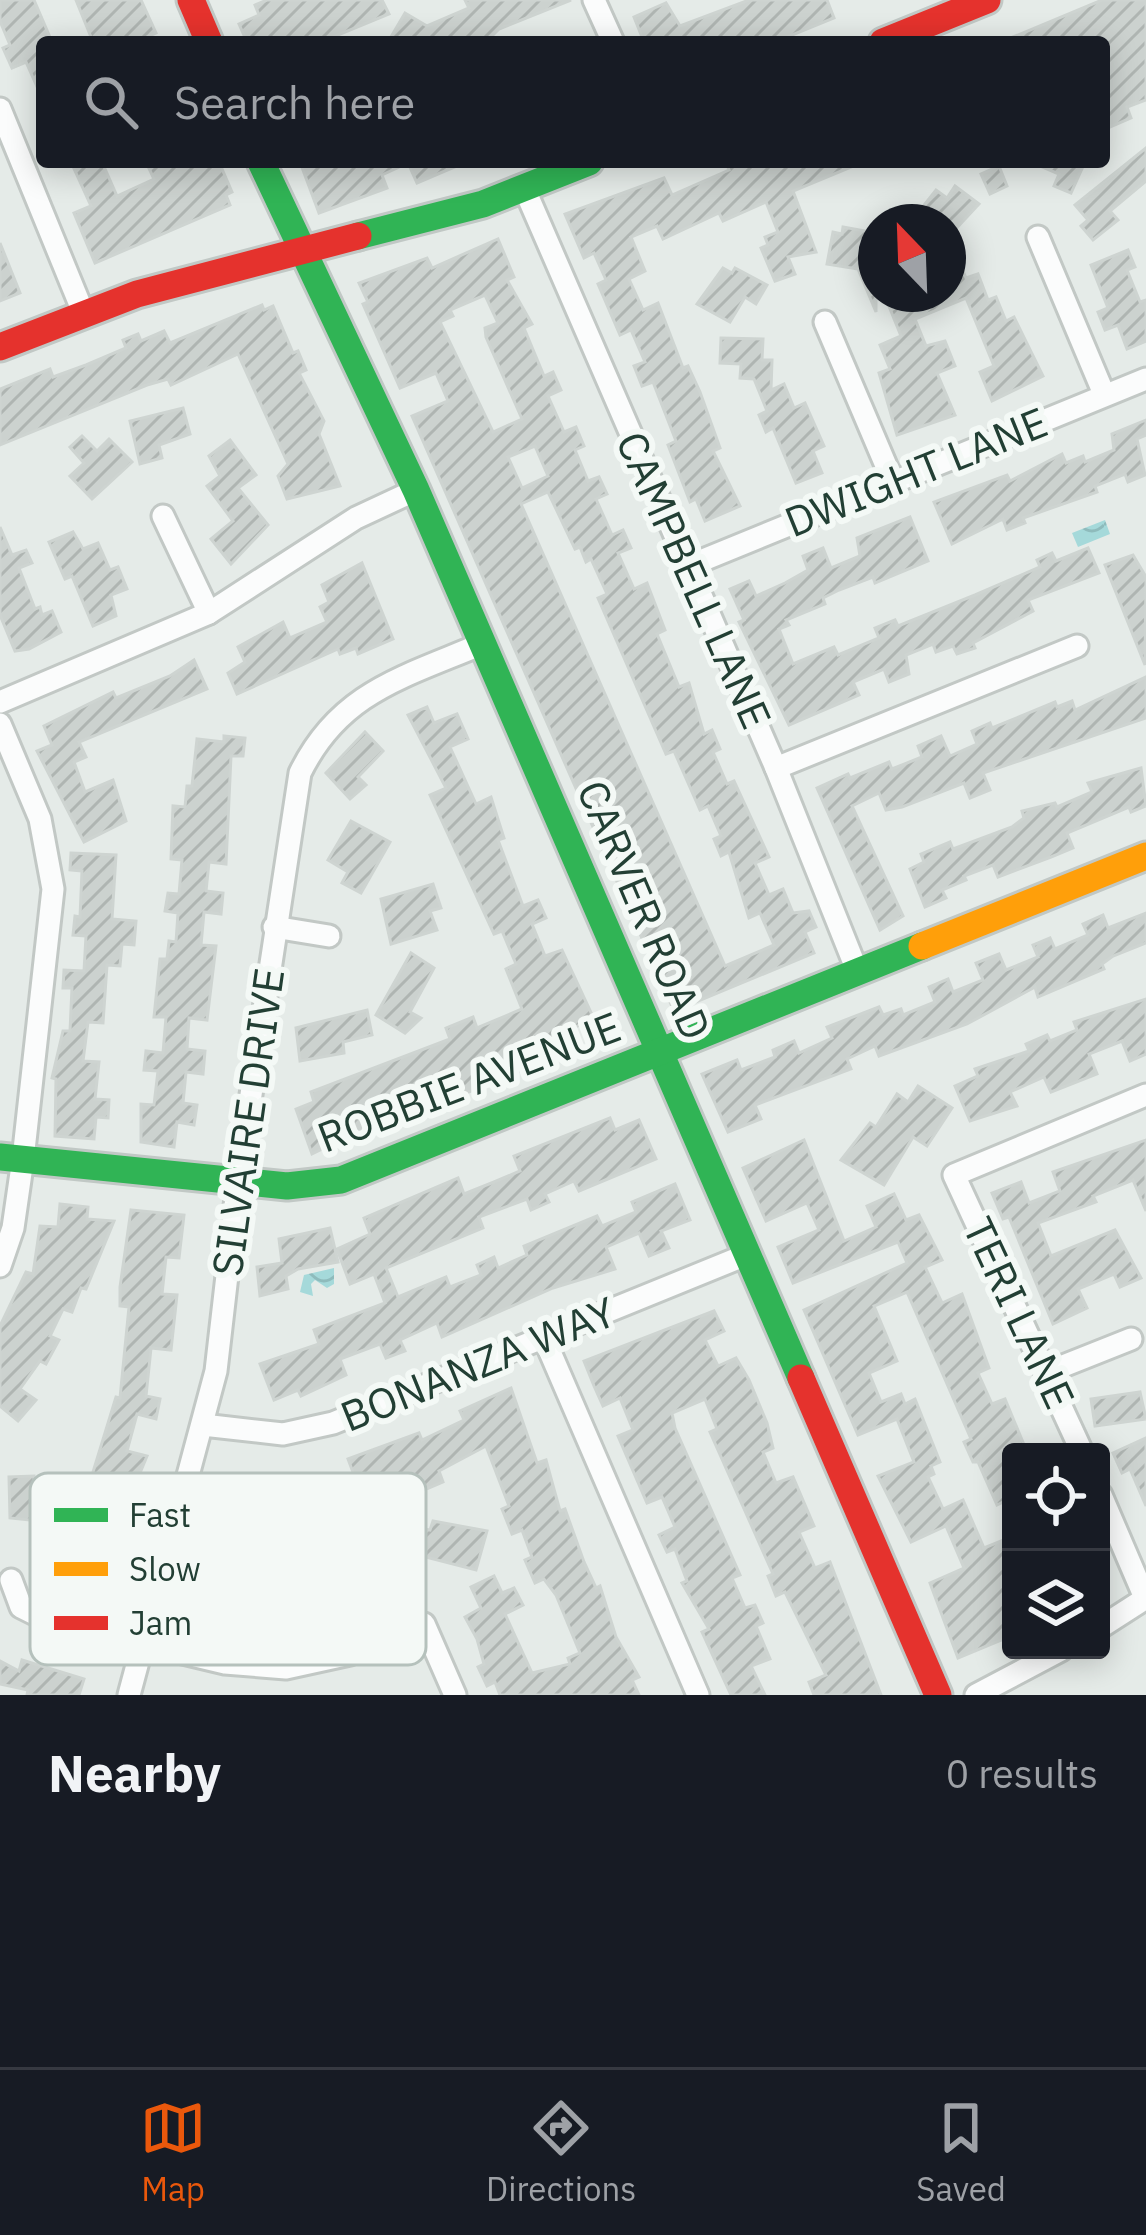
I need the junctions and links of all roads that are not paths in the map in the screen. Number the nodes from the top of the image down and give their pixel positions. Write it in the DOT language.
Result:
graph roads {
  1 [pos="190,0"];
  2 [pos="594,0"];
  3 [pos="987,0"];
  4 [pos="206,36"];
  5 [pos="610,36"];
  6 [pos="898,36"];
  7 [pos="1,115"];
  8 [pos="264,168"];
  9 [pos="575,168"];
  10 [pos="525,190"];
  11 [pos="1039,237"];
  12 [pos="302,254"];
  13 [pos="83,312"];
  14 [pos="825,322"];
  15 [pos="0,347"];
  16 [pos="1146,379"];
  17 [pos="1104,394"];
  18 [pos="893,482"];
  19 [pos="416,490"];
  20 [pos="164,516"];
  21 [pos="686,567"];
  22 [pos="209,613"];
  23 [pos="484,644"];
  24 [pos="1078,646"];
  25 [pos="0,702"];
  26 [pos="0,724"];
  27 [pos="776,768"];
  28 [pos="1146,856"];
  29 [pos="274,927"];
  30 [pos="329,936"];
  31 [pos="858,973"];
  32 [pos="658,1055"];
  33 [pos="1146,1095"];
  34 [pos="12,1158"];
  35 [pos="238,1180"];
  36 [pos="746,1256"];
  37 [pos="0,1266"];
  38 [pos="544,1338"];
  39 [pos="1131,1339"];
  40 [pos="1048,1372"];
  41 [pos="203,1425"];
  42 [pos="1078,1443"];
  43 [pos="190,1473"];
  44 [pos="1110,1516"];
  45 [pos="11,1580"];
  46 [pos="1146,1598"];
  47 [pos="30,1612"];
  48 [pos="1110,1621"];
  49 [pos="426,1629"];
  50 [pos="1044,1659"];
  51 [pos="137,1665"];
  52 [pos="249,1665"];
  53 [pos="300,1665"];
  54 [pos="129,1695"];
  55 [pos="455,1695"];
  56 [pos="698,1695"];
  57 [pos="938,1695"];
  58 [pos="976,1695"];
  1 -- 4 [label="street"];
  2 -- 5 [label="street"];
  3 -- 6 [label="street"];
  7 -- 13 [label="street"];
  8 -- 12 [label="street, CARVER ROAD"];
  9 -- 10 [label="street"];
  10 -- 12 [label="street"];
  10 -- 21 [label="street, CAMPBELL LANE"];
  11 -- 17 [label="street"];
  12 -- 13 [label="street"];
  12 -- 19 [label="street, CARVER ROAD"];
  13 -- 15 [label="street"];
  14 -- 18 [label="street"];
  16 -- 17 [label="street, DWIGHT LANE"];
  17 -- 18 [label="street, DWIGHT LANE"];
  18 -- 21 [label="street, DWIGHT LANE"];
  19 -- 22 [label="street"];
  19 -- 23 [label="street, CARVER ROAD"];
  20 -- 22 [label="street"];
  21 -- 27 [label="street, CAMPBELL LANE"];
  22 -- 25 [label="street"];
  23 -- 29 [label="street, SILVAIRE DRIVE"];
  23 -- 32 [label="street, CARVER ROAD"];
  24 -- 27 [label="street"];
  26 -- 34 [label="street"];
  27 -- 31 [label="street, CAMPBELL LANE"];
  28 -- 31 [label="street, ROBBIE AVENUE"];
  29 -- 30 [label="street"];
  29 -- 35 [label="street, SILVAIRE DRIVE"];
  31 -- 32 [label="street, ROBBIE AVENUE"];
  32 -- 35 [label="street, ROBBIE AVENUE"];
  32 -- 36 [label="street, CARVER ROAD"];
  33 -- 40 [label="street, TERI LANE"];
  34 -- 35 [label="street, ROBBIE AVENUE"];
  34 -- 37 [label="street"];
  35 -- 41 [label="street, SILVAIRE DRIVE"];
  36 -- 38 [label="street, BONANZA WAY"];
  36 -- 57 [label="street, CARVER ROAD"];
  38 -- 41 [label="street, BONANZA WAY"];
  38 -- 56 [label="street"];
  39 -- 40 [label="street"];
  40 -- 42 [label="street, TERI LANE"];
  41 -- 43 [label="street, SILVAIRE DRIVE"];
  44 -- 46 [label="street"];
  45 -- 47 [label="street"];
  46 -- 48 [label="street"];
  49 -- 55 [label="street"];
  50 -- 58 [label="street"];
  51 -- 54 [label="street, SILVAIRE DRIVE"];
  52 -- 53 [label="street"];
}
